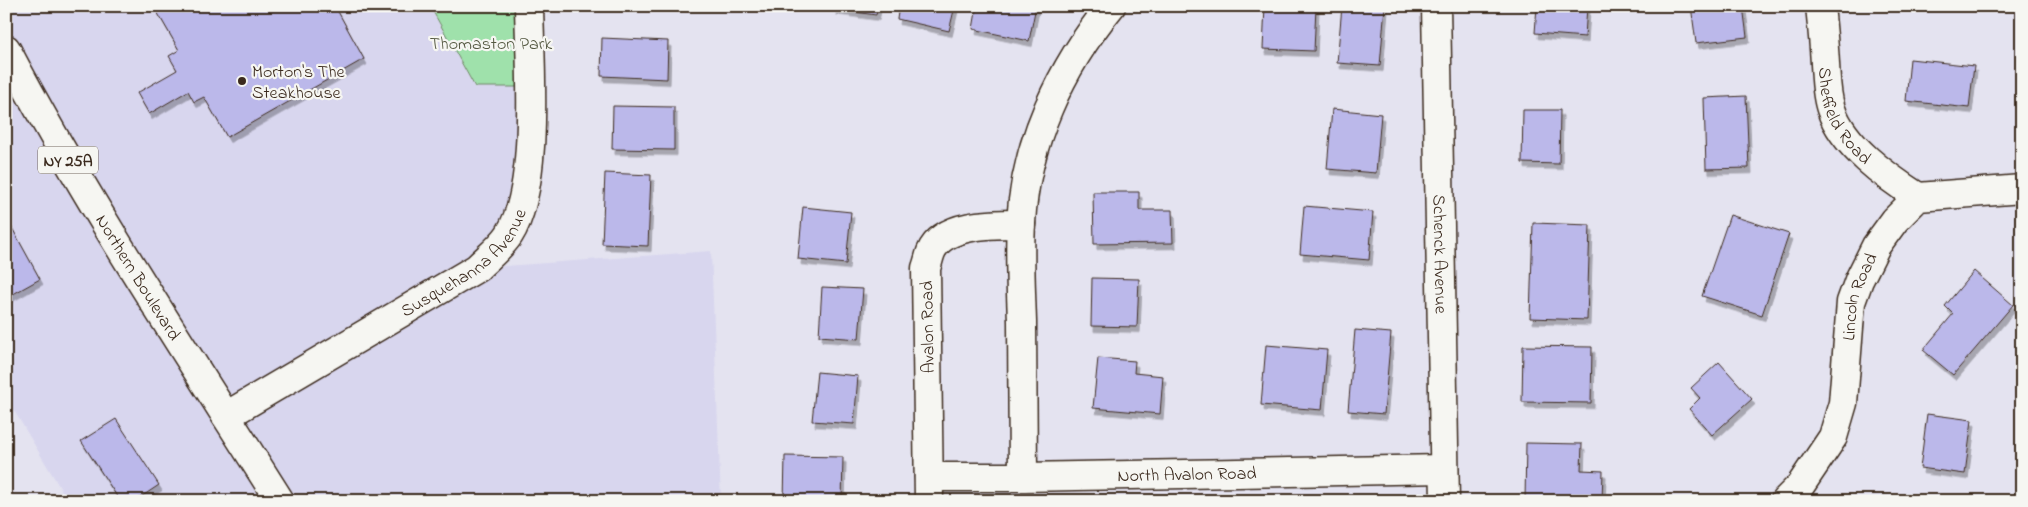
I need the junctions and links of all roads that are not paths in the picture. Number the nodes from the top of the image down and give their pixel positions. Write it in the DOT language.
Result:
graph roads {
  1 [pos="529,6"];
  2 [pos="1111,6"];
  3 [pos="1436,6"];
  4 [pos="1820,6"];
  5 [pos="6,49"];
  6 [pos="2022,189"];
  7 [pos="1918,198"];
  8 [pos="1021,224"];
  9 [pos="226,416"];
  10 [pos="1444,469"];
  11 [pos="1023,477"];
  12 [pos="929,489"];
  13 [pos="280,501"];
  14 [pos="1445,501"];
  15 [pos="1785,501"];
  1 -- 9 [label="street, Susquehanna Avenue"];
  2 -- 8 [label="street"];
  3 -- 10 [label="street, Schenck Avenue"];
  4 -- 7 [label="street, Sheffield Road"];
  5 -- 9 [label="street, Northern Boulevard / NY 25A"];
  6 -- 7 [label="street"];
  7 -- 15 [label="street, Lincoln Road"];
  8 -- 11 [label="street"];
  8 -- 12 [label="street, Avalon Road"];
  9 -- 13 [label="street, Northern Boulevard / NY 25A"];
  10 -- 11 [label="street, North Avalon Road"];
  10 -- 14 [label="street, Schenck Avenue"];
  11 -- 12 [label="street, North Avalon Road"];
}
